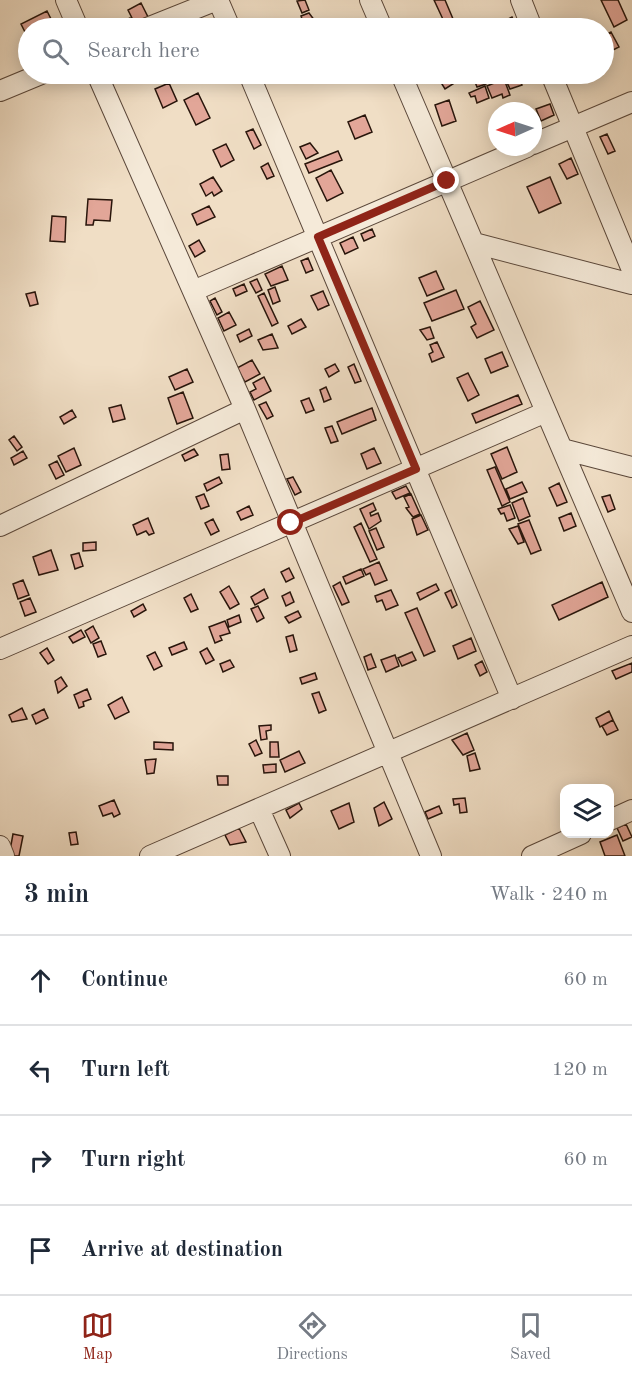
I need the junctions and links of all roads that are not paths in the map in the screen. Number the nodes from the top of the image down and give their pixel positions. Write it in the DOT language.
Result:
graph roads {
  1 [pos="66,0"];
  2 [pos="217,0"];
  3 [pos="370,0"];
  4 [pos="521,0"];
  5 [pos="74,18"];
  6 [pos="172,18"];
  7 [pos="225,18"];
  8 [pos="378,18"];
  9 [pos="528,18"];
  10 [pos="18,84"];
  11 [pos="101,84"];
  12 [pos="253,84"];
  13 [pos="405,84"];
  14 [pos="555,84"];
  15 [pos="0,92"];
  16 [pos="632,102"];
  17 [pos="573,127"];
  18 [pos="542,140"];
  19 [pos="506,156"];
  20 [pos="447,181"];
  21 [pos="318,237"];
  22 [pos="474,243"];
  23 [pos="632,270"];
  24 [pos="632,284"];
  25 [pos="193,291"];
  26 [pos="245,409"];
  27 [pos="546,412"];
  28 [pos="562,449"];
  29 [pos="632,467"];
  30 [pos="416,469"];
  31 [pos="291,523"];
  32 [pos="0,526"];
  33 [pos="632,612"];
  34 [pos="632,646"];
  35 [pos="0,649"];
  36 [pos="512,699"];
  37 [pos="387,753"];
  38 [pos="259,809"];
  39 [pos="632,810"];
  40 [pos="614,818"];
  41 [pos="571,838"];
  42 [pos="0,846"];
  43 [pos="153,855"];
  44 [pos="4,856"];
  45 [pos="280,856"];
  46 [pos="430,856"];
  47 [pos="532,856"];
  1 -- 5 [label="street"];
  2 -- 6 [label="street"];
  2 -- 7 [label="street"];
  3 -- 8 [label="street"];
  4 -- 9 [label="street"];
  10 -- 15 [label="street"];
  11 -- 25 [label="street"];
  12 -- 21 [label="street"];
  13 -- 20 [label="street"];
  14 -- 17 [label="street"];
  16 -- 17 [label="street"];
  17 -- 18 [label="street"];
  17 -- 23 [label="street"];
  19 -- 20 [label="street"];
  20 -- 21 [label="street"];
  20 -- 22 [label="street"];
  21 -- 25 [label="street"];
  21 -- 30 [label="street"];
  22 -- 24 [label="street"];
  22 -- 27 [label="street"];
  25 -- 26 [label="street"];
  26 -- 31 [label="street"];
  26 -- 32 [label="street"];
  27 -- 28 [label="street"];
  27 -- 30 [label="street"];
  28 -- 29 [label="street"];
  28 -- 33 [label="street"];
  30 -- 31 [label="street"];
  30 -- 36 [label="street"];
  31 -- 35 [label="street"];
  31 -- 37 [label="street"];
  34 -- 36 [label="street"];
  36 -- 37 [label="street"];
  37 -- 38 [label="street"];
  37 -- 46 [label="street"];
  38 -- 43 [label="street"];
  38 -- 45 [label="street"];
  39 -- 40 [label="street"];
  41 -- 47 [label="street"];
  42 -- 44 [label="street"];
}
